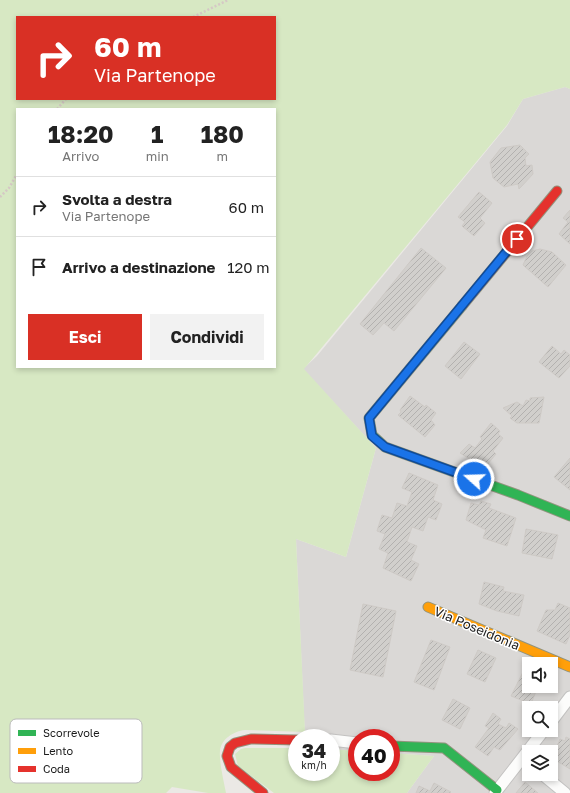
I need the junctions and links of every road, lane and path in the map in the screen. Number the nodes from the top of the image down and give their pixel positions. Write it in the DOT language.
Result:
graph roads {
  1 [pos="228,0"];
  2 [pos="195,16"];
  3 [pos="65,100"];
  4 [pos="58,108"];
  5 [pos="16,176"];
  6 [pos="557,191"];
  7 [pos="0,198"];
  8 [pos="570,516"];
  9 [pos="428,607"];
  10 [pos="570,667"];
  11 [pos="570,697"];
  12 [pos="558,713"];
  13 [pos="288,740"];
  14 [pos="400,747"];
  15 [pos="522,765"];
  16 [pos="550,781"];
  17 [pos="496,791"];
  18 [pos="263,793"];
  19 [pos="565,793"];
  1 -- 2 [label="path"];
  3 -- 4 [label="path"];
  5 -- 7 [label="path"];
  6 -- 8 [label="street"];
  9 -- 10 [label="street, Via Poseidonia"];
  11 -- 12 [label="street"];
  13 -- 18 [label="street"];
  14 -- 17 [label="street"];
  15 -- 17 [label="street"];
  16 -- 19 [label="street"];
}
